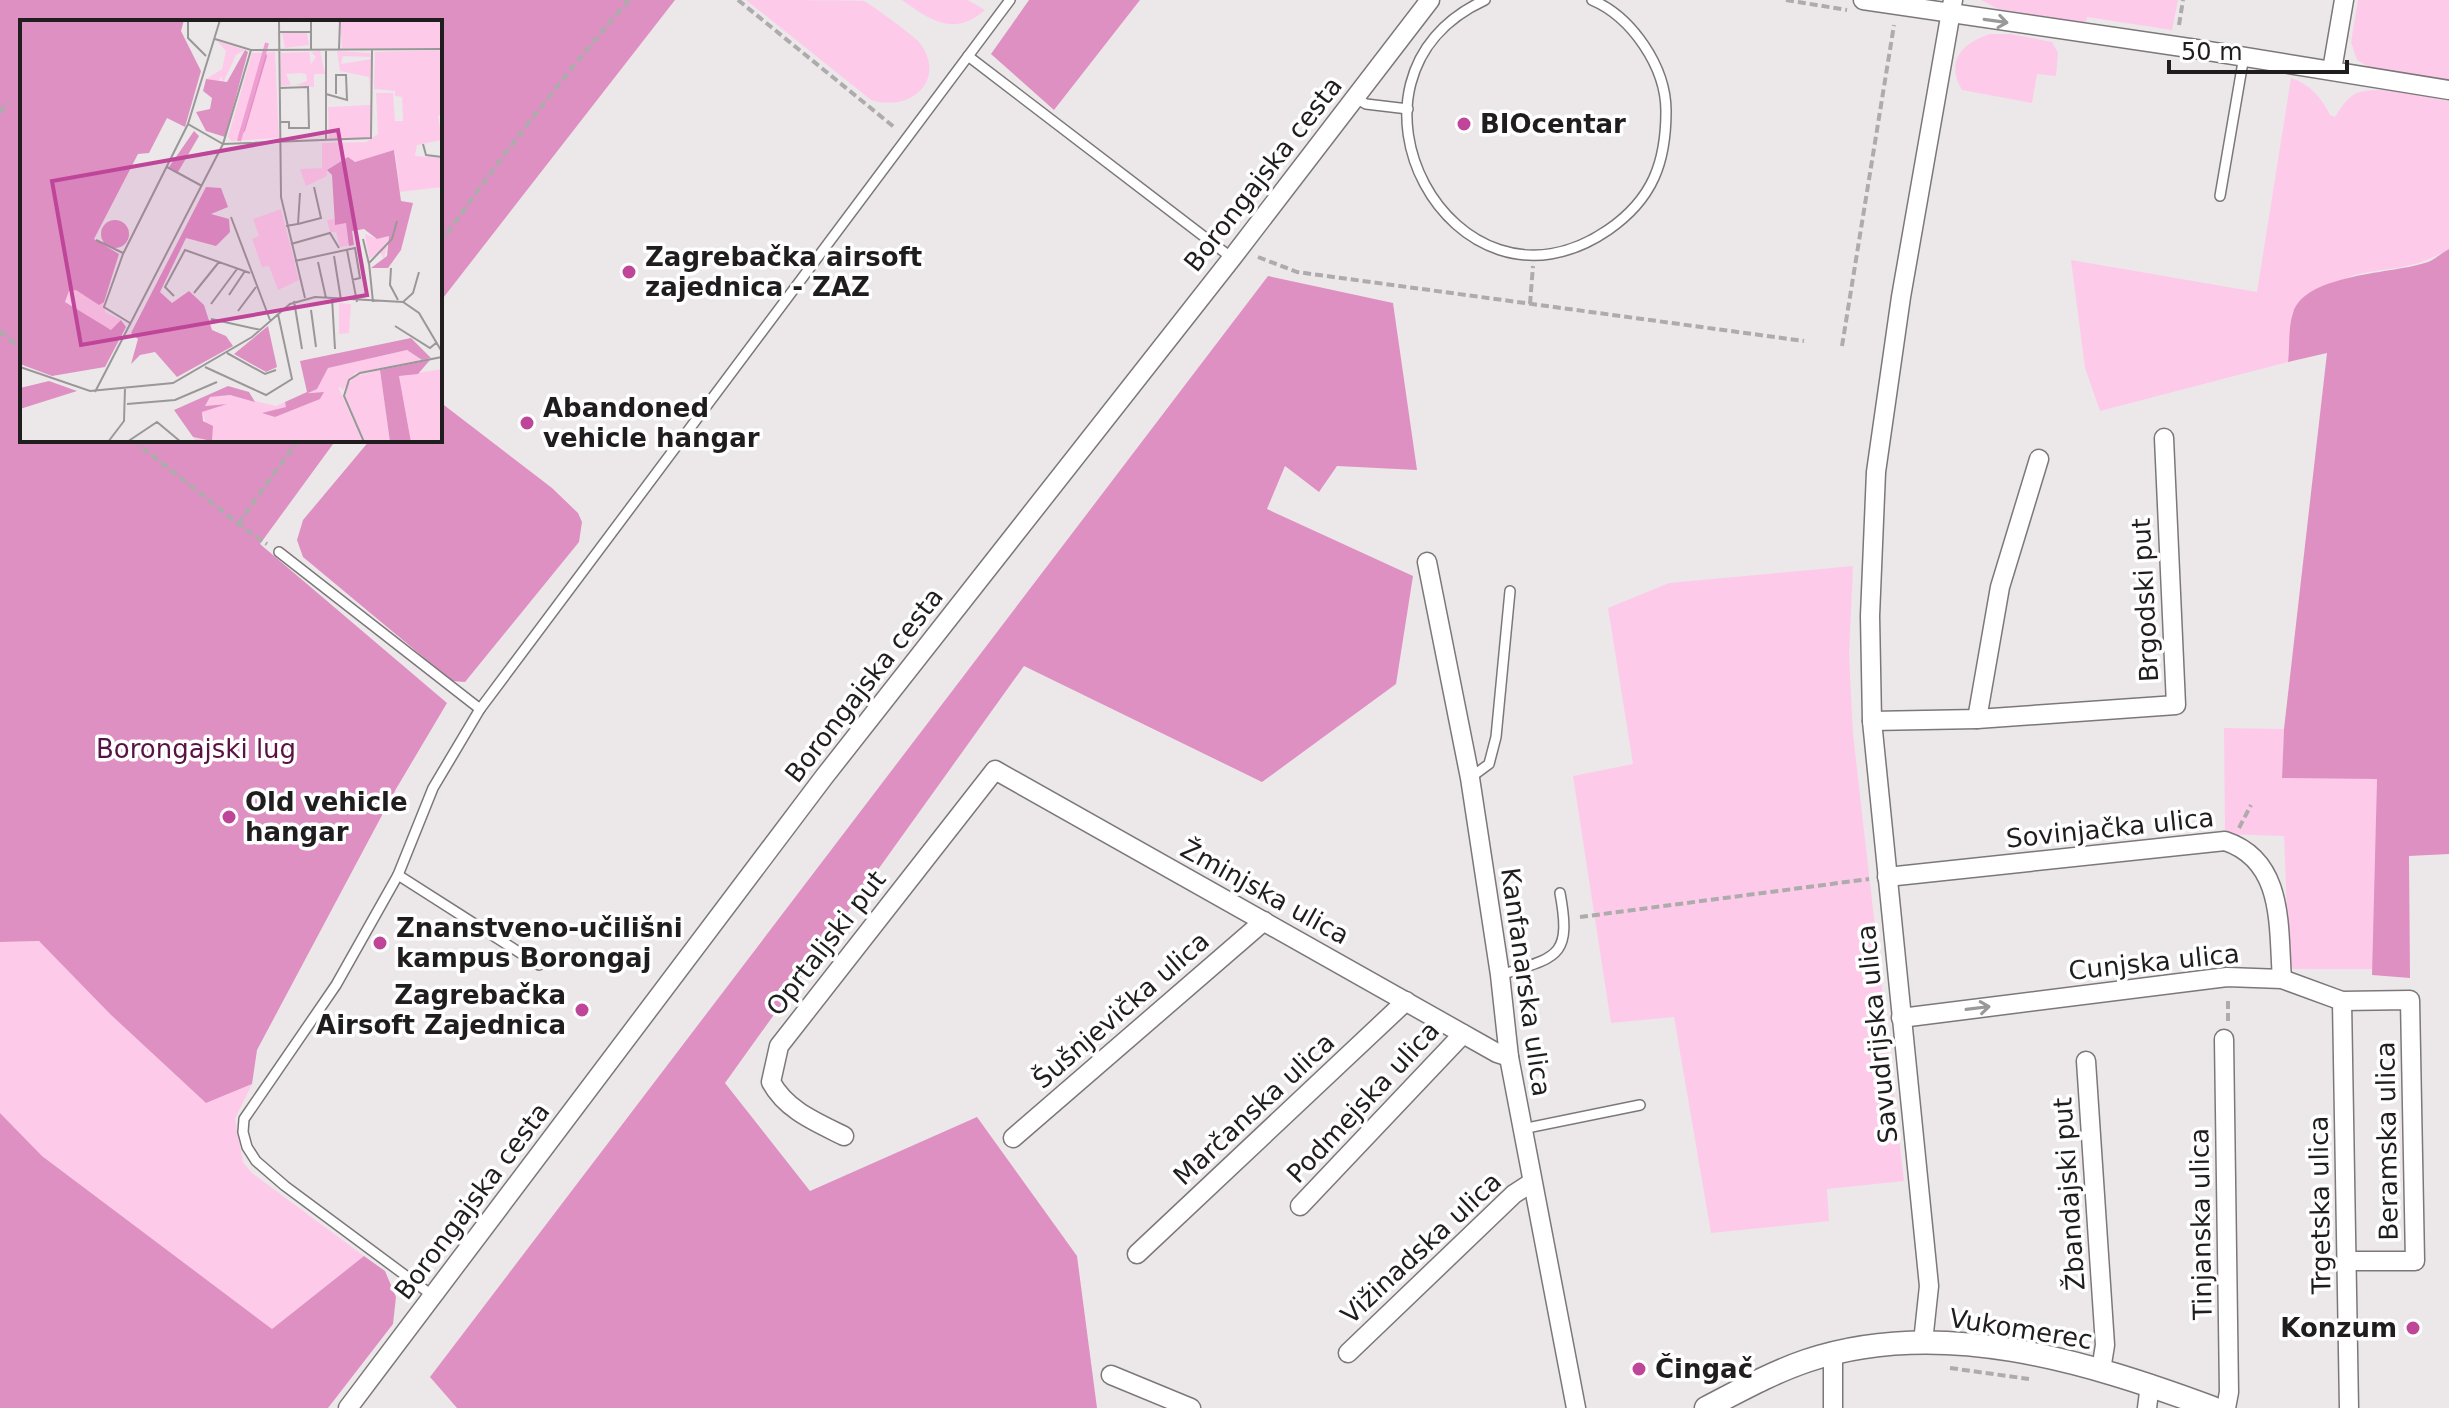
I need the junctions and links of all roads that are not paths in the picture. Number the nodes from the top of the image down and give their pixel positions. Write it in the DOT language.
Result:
graph roads {
  1 [pos="1010,0"];
  2 [pos="1430,0"];
  3 [pos="1485,0"];
  4 [pos="1592,0"];
  5 [pos="2344,0"];
  6 [pos="1859,6"];
  7 [pos="1952,7"];
  8 [pos="968,56"];
  9 [pos="2244,56"];
  10 [pos="2332,70"];
  11 [pos="2449,90"];
  12 [pos="1355,98"];
  13 [pos="1408,109"];
  14 [pos="2220,196"];
  15 [pos="1237,252"];
  16 [pos="2164,438"];
  17 [pos="2039,459"];
  18 [pos="279,552"];
  19 [pos="1427,562"];
  20 [pos="1510,591"];
  21 [pos="480,709"];
  22 [pos="1977,719"];
  23 [pos="1872,721"];
  24 [pos="995,770"];
  25 [pos="1470,778"];
  26 [pos="398,875"];
  27 [pos="1887,877"];
  28 [pos="1560,893"];
  29 [pos="1264,921"];
  30 [pos="539,965"];
  31 [pos="1500,975"];
  32 [pos="2282,979"];
  33 [pos="2410,1000"];
  34 [pos="1406,1001"];
  35 [pos="2342,1001"];
  36 [pos="1901,1018"];
  37 [pos="1463,1034"];
  38 [pos="2224,1039"];
  39 [pos="1509,1057"];
  40 [pos="2086,1061"];
  41 [pos="1640,1105"];
  42 [pos="1522,1129"];
  43 [pos="844,1136"];
  44 [pos="1013,1138"];
  45 [pos="1531,1183"];
  46 [pos="1300,1206"];
  47 [pos="1137,1254"];
  48 [pos="2347,1261"];
  49 [pos="433,1296"];
  50 [pos="1923,1342"];
  51 [pos="1348,1353"];
  52 [pos="1833,1354"];
  53 [pos="2101,1370"];
  54 [pos="1111,1375"];
  55 [pos="2150,1384"];
  56 [pos="348,1408"];
  57 [pos="1191,1408"];
  58 [pos="1576,1408"];
  59 [pos="1706,1408"];
  60 [pos="1833,1408"];
  61 [pos="2147,1408"];
  62 [pos="2213,1408"];
  63 [pos="2226,1408"];
  64 [pos="2349,1408"];
  1 -- 8 [label="lane"];
  2 -- 12 [label="street, Borongajska cesta"];
  3 -- 13 [label="lane"];
  4 -- 13 [label="lane"];
  5 -- 10 [label="street"];
  6 -- 7 [label="street"];
  7 -- 9 [label="street, one-way"];
  7 -- 23 [label="street, Savudrijska ulica"];
  8 -- 15 [label="lane"];
  8 -- 21 [label="lane"];
  9 -- 10 [label="street"];
  9 -- 14 [label="lane"];
  10 -- 11 [label="street"];
  12 -- 13 [label="lane"];
  12 -- 15 [label="street, Borongajska cesta"];
  15 -- 49 [label="street, Borongajska cesta"];
  16 -- 22 [label="street, Brgodski put"];
  17 -- 22 [label="street"];
  18 -- 21 [label="lane"];
  19 -- 25 [label="street, Kanfanarska ulica"];
  20 -- 25 [label="lane"];
  21 -- 26 [label="lane"];
  22 -- 23 [label="street"];
  23 -- 27 [label="street, Savudrijska ulica"];
  24 -- 29 [label="street, Žminjska ulica"];
  24 -- 43 [label="street, Oprtaljski put"];
  25 -- 31 [label="street, Kanfanarska ulica"];
  26 -- 30 [label="lane"];
  26 -- 49 [label="lane"];
  27 -- 32 [label="street, Sovinjačka ulica"];
  27 -- 36 [label="street, Savudrijska ulica"];
  28 -- 31 [label="lane"];
  29 -- 34 [label="street, Žminjska ulica"];
  29 -- 44 [label="street, Šušnjevička ulica"];
  31 -- 39 [label="street, Kanfanarska ulica"];
  32 -- 35 [label="street, Cunjska ulica"];
  36 -- 32 [label="street, Cunjska ulica, one-way"];
  33 -- 35 [label="street, Cunjska ulica"];
  33 -- 48 [label="street, Beramska ulica"];
  34 -- 37 [label="street, Žminjska ulica"];
  34 -- 47 [label="street, Marčanska ulica"];
  35 -- 48 [label="street, Trgetska ulica"];
  36 -- 50 [label="street, Savudrijska ulica"];
  37 -- 39 [label="street, Žminjska ulica"];
  37 -- 46 [label="street, Podmejska ulica"];
  38 -- 63 [label="street, Tinjanska ulica"];
  39 -- 42 [label="street, Kanfanarska ulica"];
  40 -- 53 [label="street, Žbandajski put"];
  41 -- 42 [label="lane"];
  42 -- 45 [label="street, Kanfanarska ulica"];
  45 -- 51 [label="street, Vižinadska ulica"];
  45 -- 58 [label="street, Kanfanarska ulica"];
  48 -- 64 [label="street, Trgetska ulica"];
  49 -- 56 [label="street, Borongajska cesta"];
  50 -- 52 [label="street, Vukomerec"];
  50 -- 53 [label="street, Vukomerec"];
  52 -- 59 [label="street, Vukomerec"];
  52 -- 60 [label="street"];
  53 -- 55 [label="street, Vukomerec"];
  54 -- 57 [label="street"];
  55 -- 61 [label="street"];
  55 -- 62 [label="street, Vukomerec"];
}
